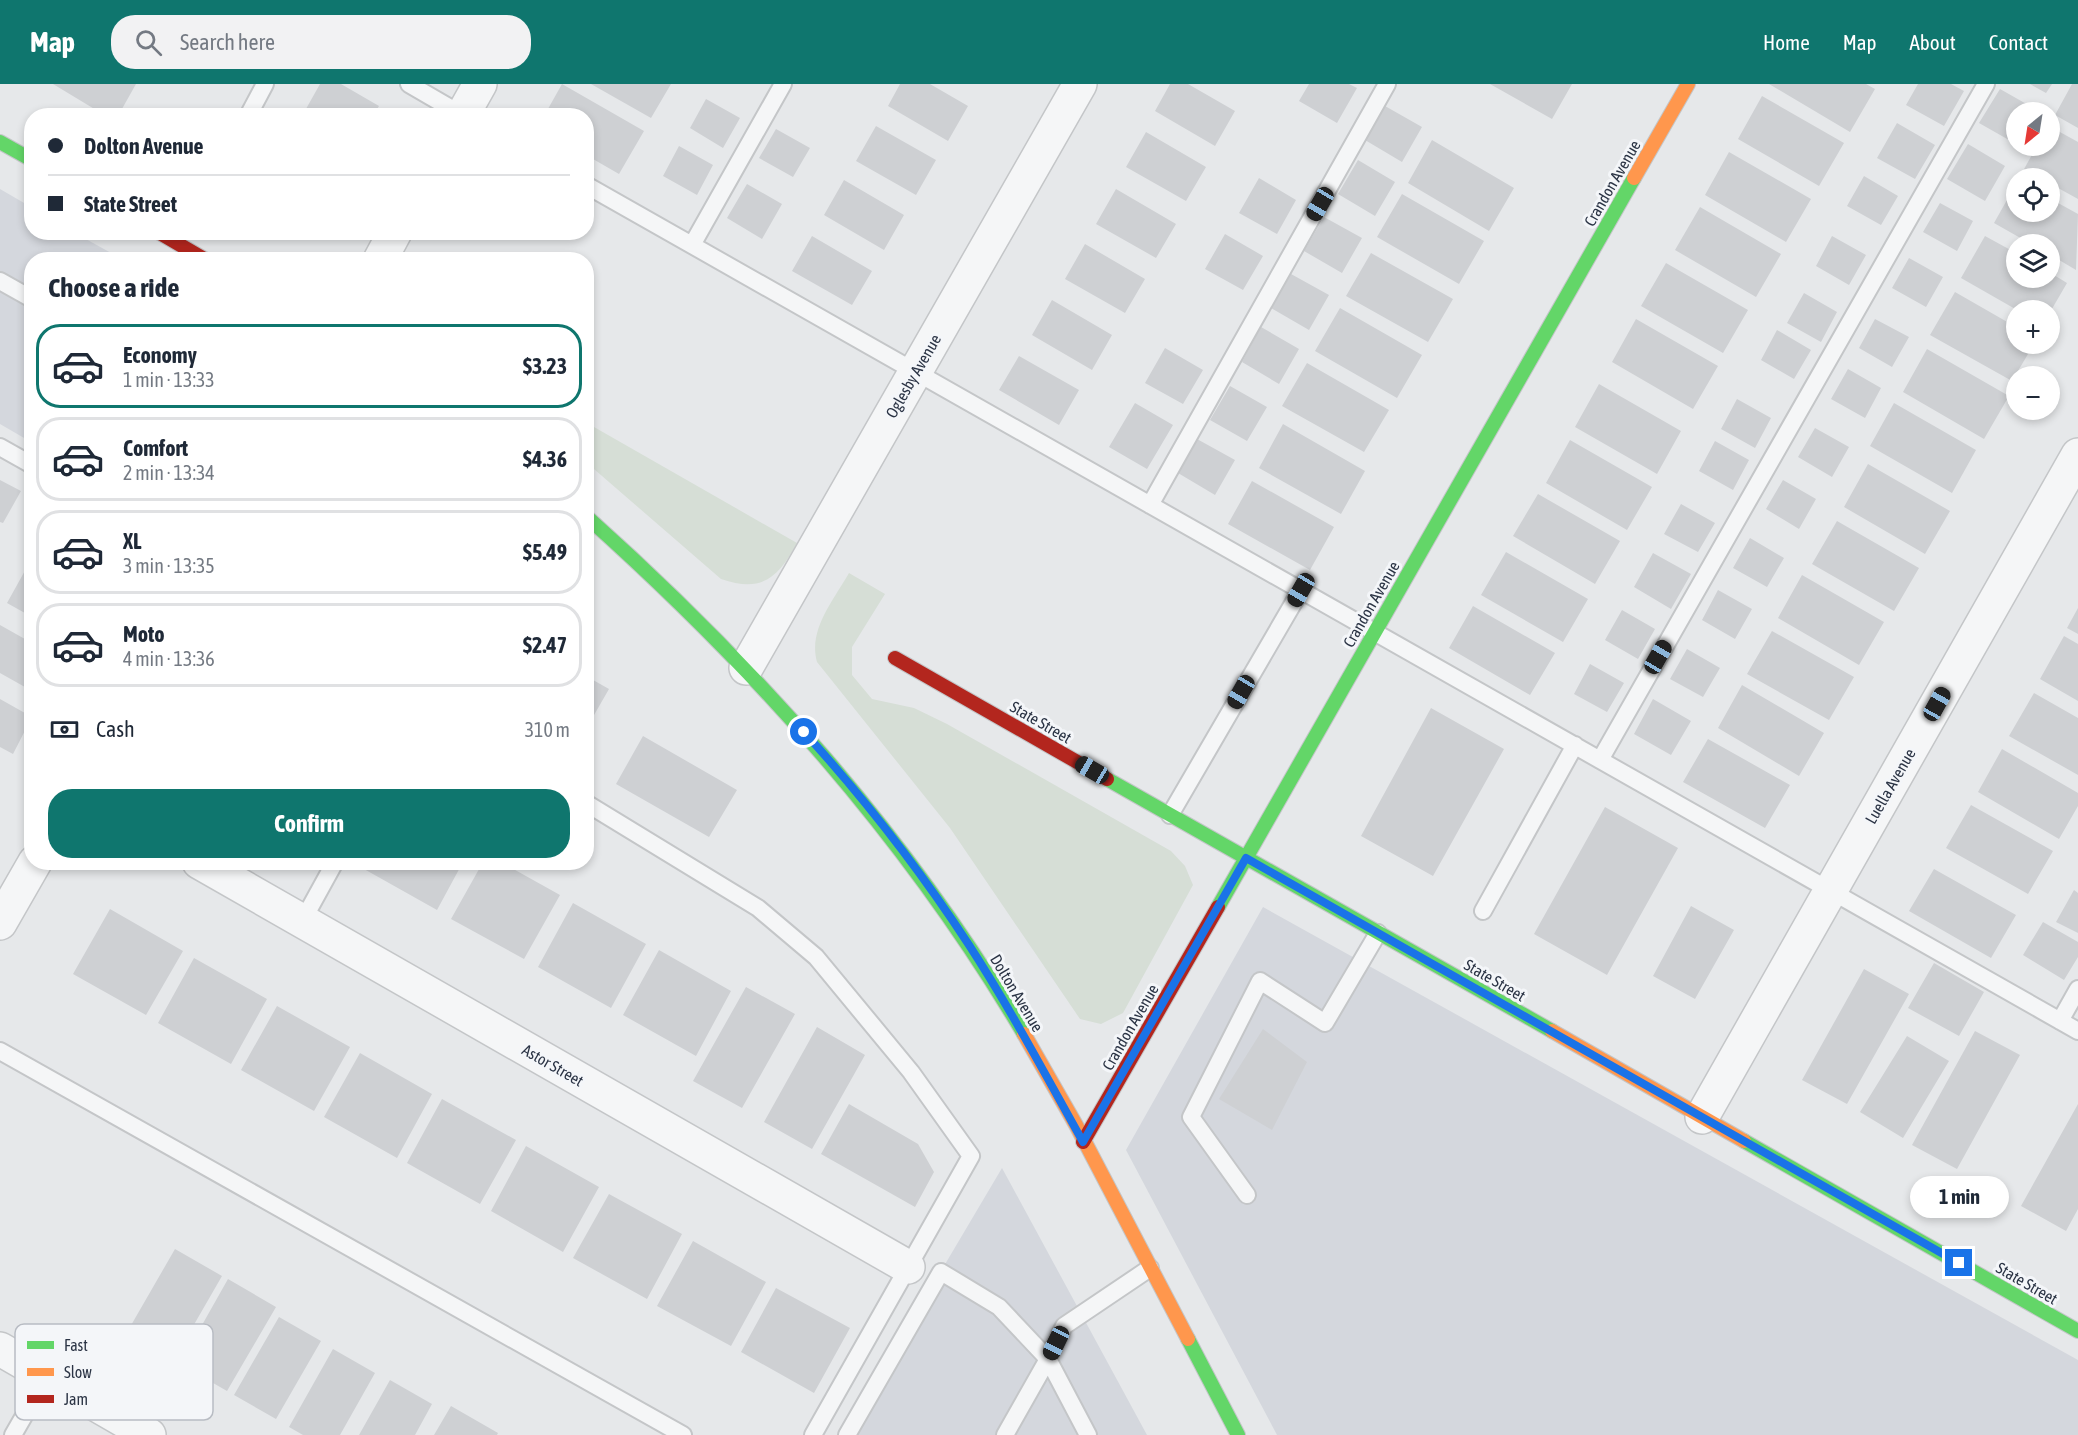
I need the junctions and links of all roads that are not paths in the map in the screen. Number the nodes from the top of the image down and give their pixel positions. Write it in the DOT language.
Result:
graph roads {
  1 [pos="265,84"];
  2 [pos="409,84"];
  3 [pos="480,84"];
  4 [pos="783,84"];
  5 [pos="1080,84"];
  6 [pos="1387,84"];
  7 [pos="1688,84"];
  8 [pos="1986,84"];
  9 [pos="252,108"];
  10 [pos="451,108"];
  11 [pos="467,108"];
  12 [pos="0,142"];
  13 [pos="24,156"];
  14 [pos="594,190"];
  15 [pos="184,240"];
  16 [pos="692,245"];
  17 [pos="197,252"];
  18 [pos="0,280"];
  19 [pos="24,294"];
  20 [pos="915,371"];
  21 [pos="0,447"];
  22 [pos="2078,455"];
  23 [pos="24,460"];
  24 [pos="1150,505"];
  25 [pos="594,523"];
  26 [pos="1301,590"];
  27 [pos="1374,632"];
  28 [pos="895,658"];
  29 [pos="746,668"];
  30 [pos="1575,745"];
  31 [pos="1600,760"];
  32 [pos="594,808"];
  33 [pos="1170,815"];
  34 [pos="1246,858"];
  35 [pos="30,870"];
  36 [pos="213,870"];
  37 [pos="331,870"];
  38 [pos="1831,890"];
  39 [pos="1483,911"];
  40 [pos="302,922"];
  41 [pos="0,923"];
  42 [pos="1378,933"];
  43 [pos="2078,989"];
  44 [pos="2060,1021"];
  45 [pos="2078,1031"];
  46 [pos="0,1051"];
  47 [pos="1702,1117"];
  48 [pos="1083,1142"];
  49 [pos="1247,1195"];
  50 [pos="908,1267"];
  51 [pos="1150,1268"];
  52 [pos="2078,1331"];
  53 [pos="0,1349"];
  54 [pos="15,1358"];
  55 [pos="1048,1359"];
  56 [pos="22,1420"];
  57 [pos="123,1420"];
  58 [pos="13,1435"];
  59 [pos="149,1435"];
  60 [pos="683,1435"];
  61 [pos="813,1435"];
  62 [pos="847,1435"];
  63 [pos="1005,1435"];
  64 [pos="1088,1435"];
  65 [pos="1238,1435"];
  1 -- 9 [label="lane"];
  2 -- 10 [label="lane"];
  3 -- 11 [label="street"];
  4 -- 16 [label="lane"];
  5 -- 20 [label="street, Oglesby Avenue"];
  6 -- 24 [label="lane"];
  7 -- 27 [label="street, Crandon Avenue"];
  8 -- 31 [label="lane"];
  12 -- 13 [label="street"];
  14 -- 16 [label="lane"];
  15 -- 17 [label="street"];
  16 -- 20 [label="lane"];
  18 -- 19 [label="lane"];
  20 -- 24 [label="lane"];
  20 -- 29 [label="street, Oglesby Avenue"];
  21 -- 23 [label="lane"];
  22 -- 38 [label="street, Luella Avenue"];
  24 -- 26 [label="lane"];
  25 -- 29 [label="street"];
  26 -- 27 [label="lane"];
  26 -- 33 [label="lane"];
  27 -- 30 [label="lane"];
  27 -- 34 [label="street, Crandon Avenue"];
  28 -- 33 [label="street, State Street"];
  29 -- 48 [label="street, Dolton Avenue"];
  30 -- 31 [label="lane"];
  30 -- 39 [label="lane"];
  31 -- 38 [label="lane"];
  32 -- 50 [label="lane"];
  33 -- 34 [label="street, State Street"];
  34 -- 42 [label="street, State Street"];
  34 -- 48 [label="street, Crandon Avenue"];
  35 -- 41 [label="street"];
  36 -- 40 [label="street, Astor Street"];
  37 -- 40 [label="lane"];
  38 -- 44 [label="lane"];
  38 -- 47 [label="street, Luella Avenue"];
  40 -- 50 [label="street, Astor Street"];
  42 -- 47 [label="street, State Street"];
  42 -- 49 [label="lane"];
  43 -- 44 [label="lane"];
  44 -- 45 [label="lane"];
  46 -- 60 [label="lane"];
  47 -- 52 [label="street, State Street"];
  48 -- 51 [label="street, Dolton Avenue"];
  50 -- 61 [label="lane"];
  51 -- 55 [label="lane"];
  51 -- 65 [label="street, Dolton Avenue"];
  53 -- 54 [label="street"];
  55 -- 62 [label="lane"];
  55 -- 63 [label="lane"];
  55 -- 64 [label="lane"];
  56 -- 58 [label="lane"];
  57 -- 59 [label="street"];
}
